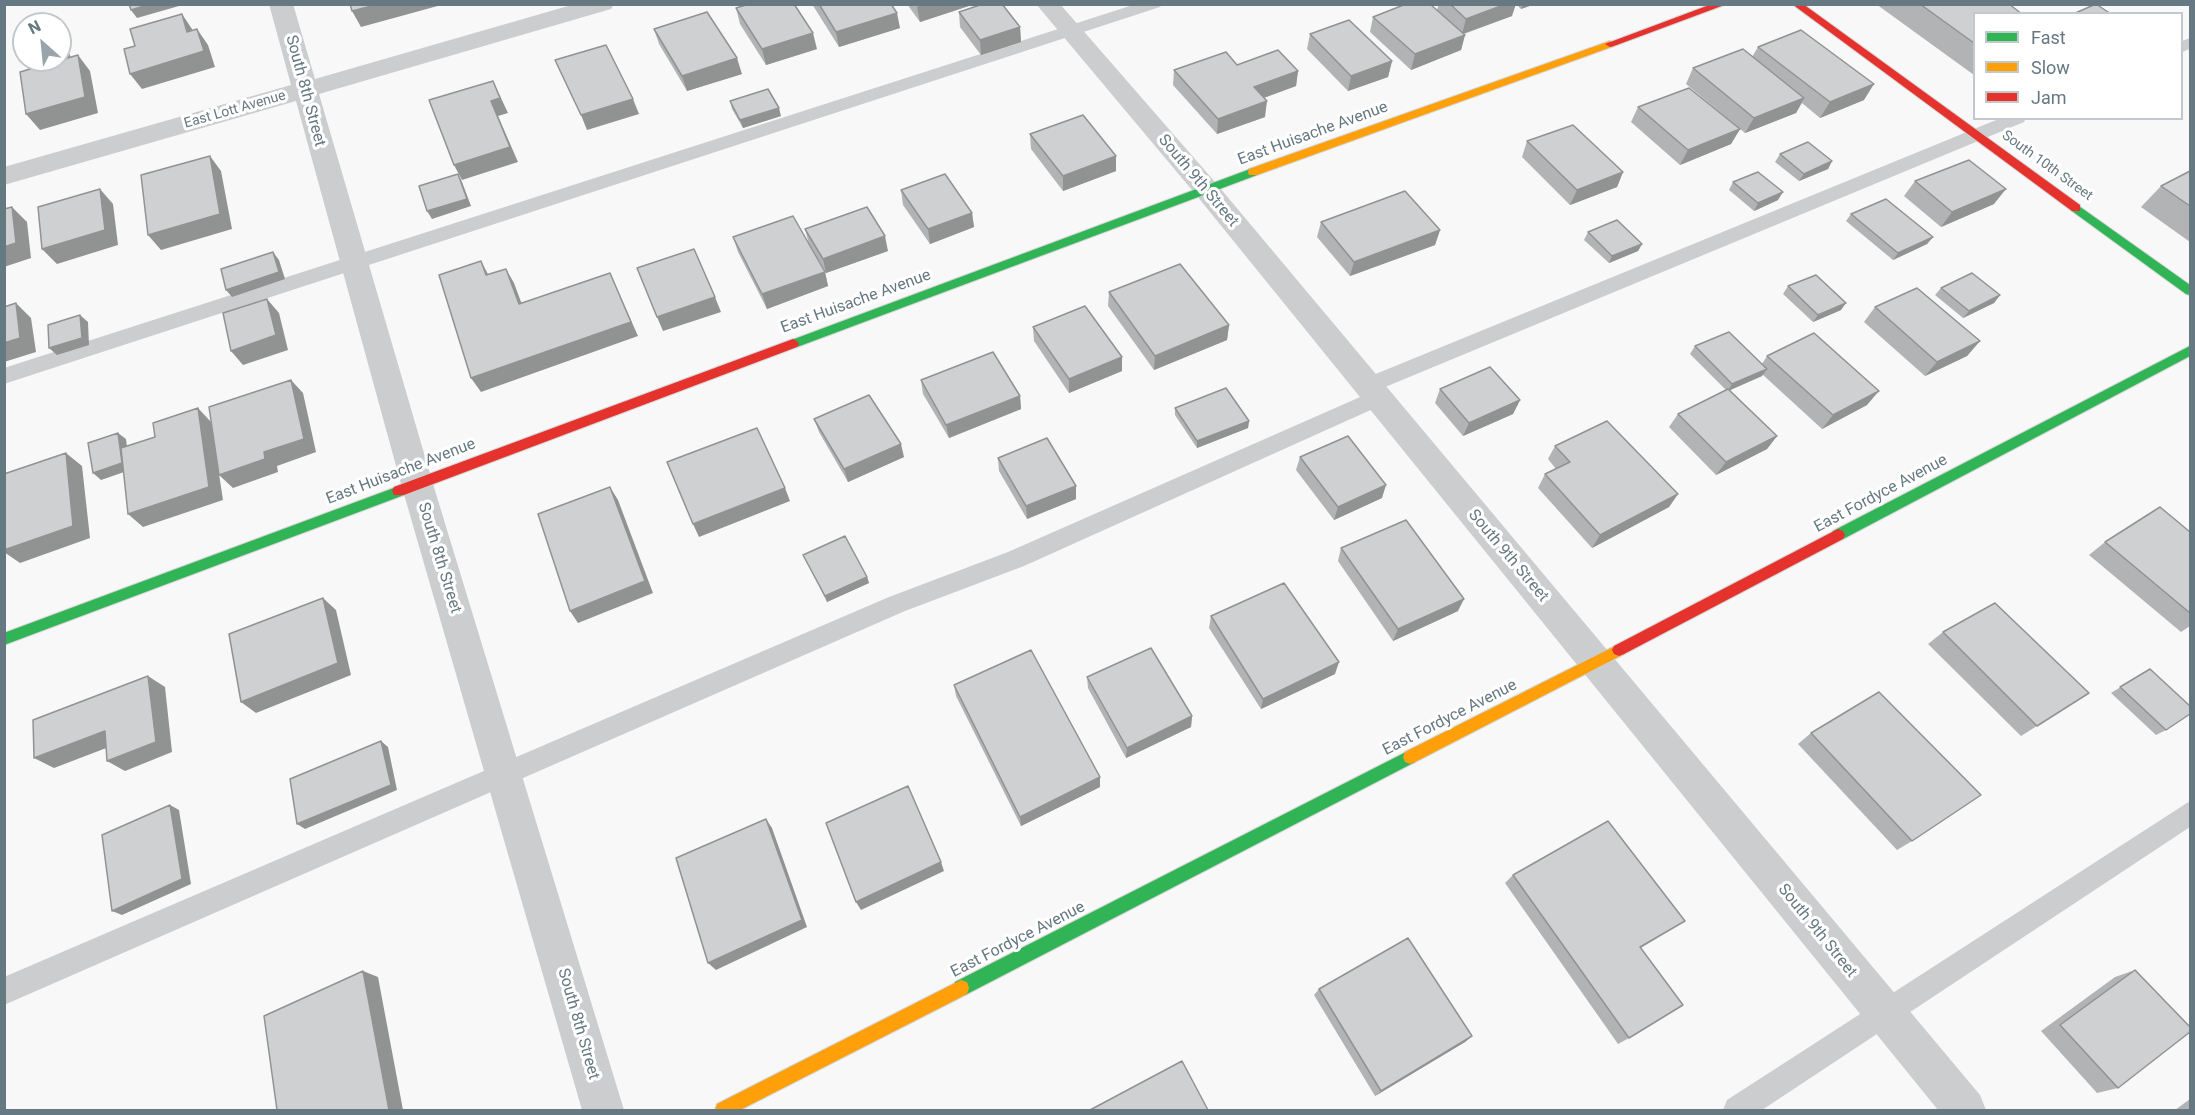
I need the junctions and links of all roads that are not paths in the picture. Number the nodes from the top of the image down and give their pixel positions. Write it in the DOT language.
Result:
graph roads {
  1 [pos="281,4"];
  2 [pos="603,4"];
  3 [pos="1047,4"];
  4 [pos="1154,4"];
  5 [pos="1723,4"];
  6 [pos="1796,4"];
  7 [pos="1070,32"];
  8 [pos="303,90"];
  9 [pos="2013,120"];
  10 [pos="1977,136"];
  11 [pos="4,176"];
  12 [pos="1206,189"];
  13 [pos="354,262"];
  14 [pos="2190,291"];
  15 [pos="2190,351"];
  16 [pos="4,376"];
  17 [pos="1372,392"];
  18 [pos="417,484"];
  19 [pos="4,639"];
  20 [pos="1596,662"];
  21 [pos="505,774"];
  22 [pos="2190,813"];
  23 [pos="4,992"];
  24 [pos="1886,1014"];
  25 [pos="603,1110"];
  26 [pos="723,1110"];
  27 [pos="1737,1110"];
  28 [pos="1965,1110"];
  1 -- 8 [label="street, South 8th Street"];
  2 -- 8 [label="street, East Lott Avenue"];
  3 -- 7 [label="street, South 9th Street"];
  4 -- 7 [label="lane"];
  5 -- 12 [label="street, East Huisache Avenue"];
  6 -- 10 [label="street, South 10th Street"];
  7 -- 12 [label="street, South 9th Street"];
  7 -- 13 [label="lane"];
  8 -- 11 [label="street, East Lott Avenue"];
  8 -- 13 [label="street, South 8th Street"];
  9 -- 10 [label="lane"];
  10 -- 14 [label="street, South 10th Street"];
  10 -- 17 [label="lane"];
  12 -- 17 [label="street, South 9th Street"];
  12 -- 18 [label="street, East Huisache Avenue"];
  13 -- 16 [label="lane"];
  13 -- 18 [label="street, South 8th Street"];
  15 -- 20 [label="street, East Fordyce Avenue"];
  17 -- 20 [label="street, South 9th Street"];
  17 -- 21 [label="lane"];
  18 -- 19 [label="street, East Huisache Avenue"];
  18 -- 21 [label="street, South 8th Street"];
  20 -- 24 [label="street, South 9th Street"];
  20 -- 26 [label="street, East Fordyce Avenue"];
  21 -- 23 [label="lane"];
  21 -- 25 [label="street, South 8th Street"];
  22 -- 24 [label="lane"];
  24 -- 27 [label="lane"];
  24 -- 28 [label="street, South 9th Street"];
}
